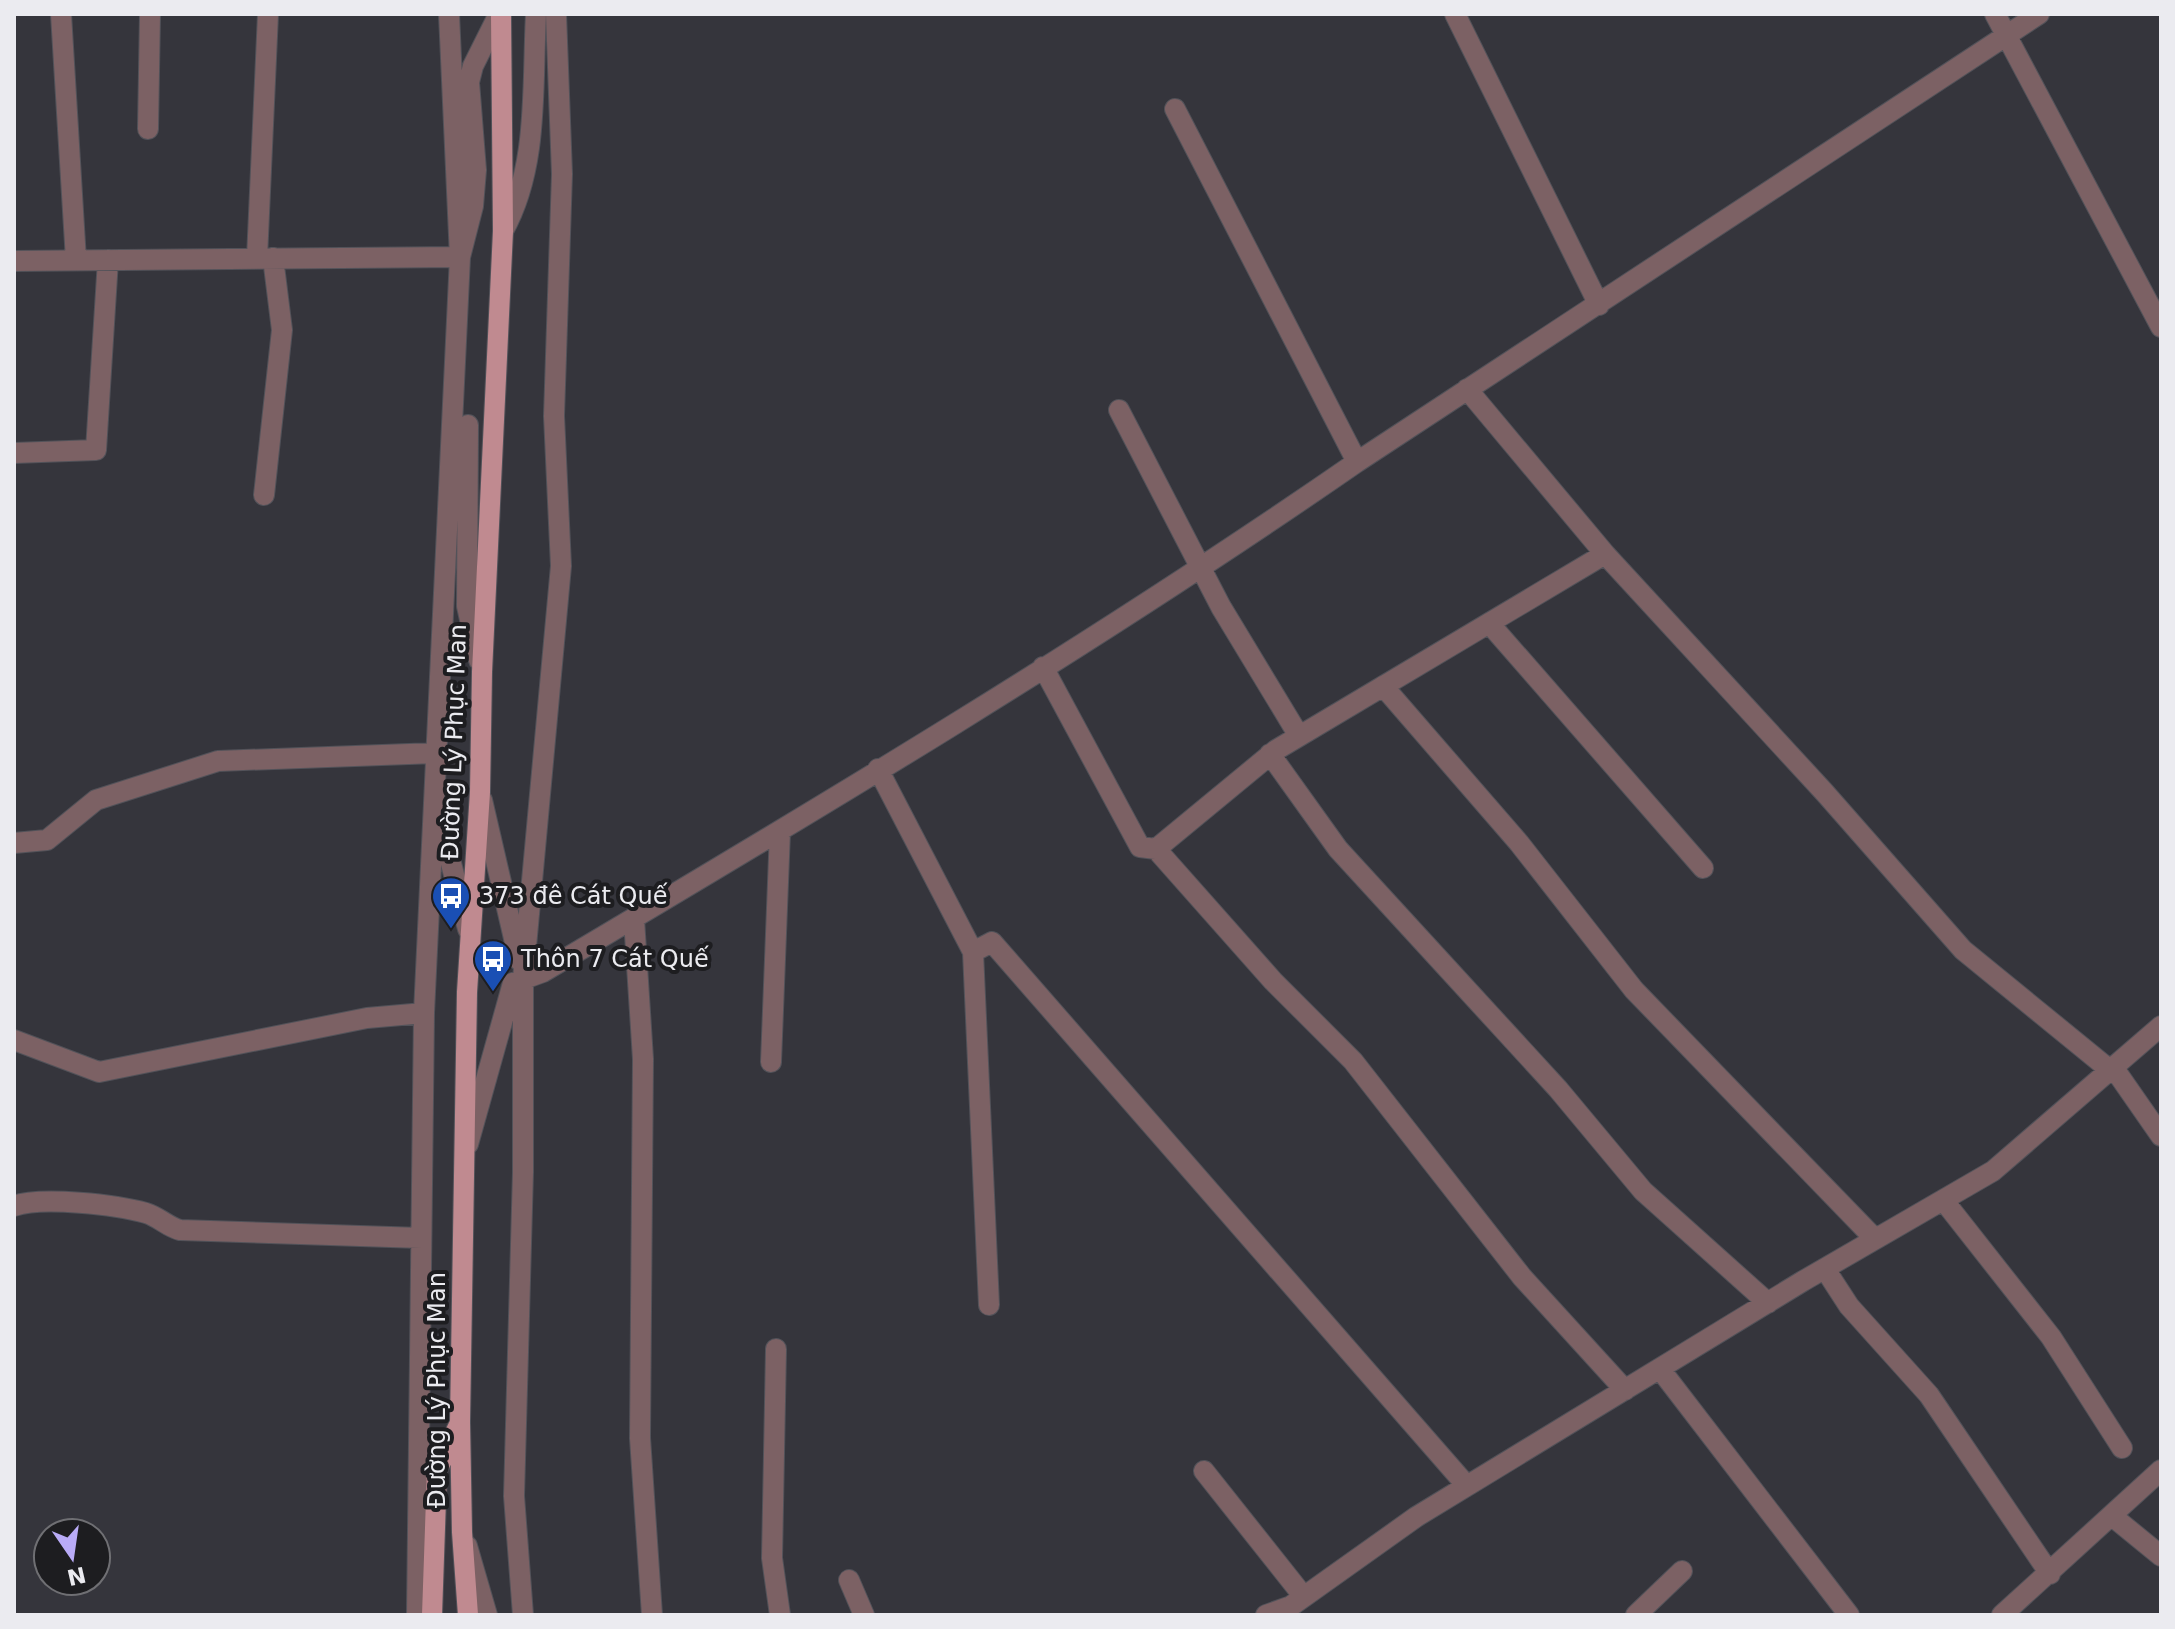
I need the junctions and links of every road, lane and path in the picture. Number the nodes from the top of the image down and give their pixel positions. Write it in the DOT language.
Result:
graph roads {
  1 [pos="61,14"];
  2 [pos="150,14"];
  3 [pos="268,14"];
  4 [pos="449,14"];
  5 [pos="500,14"];
  6 [pos="536,14"];
  7 [pos="556,14"];
  8 [pos="1455,14"];
  9 [pos="1995,14"];
  10 [pos="2039,14"];
  11 [pos="2006,35"];
  12 [pos="1175,109"];
  13 [pos="148,129"];
  14 [pos="503,231"];
  15 [pos="460,257"];
  16 [pos="265,258"];
  17 [pos="76,260"];
  18 [pos="108,260"];
  19 [pos="14,261"];
  20 [pos="460,286"];
  21 [pos="1599,305"];
  22 [pos="2161,327"];
  23 [pos="1467,389"];
  24 [pos="1119,410"];
  25 [pos="14,453"];
  26 [pos="1357,462"];
  27 [pos="264,495"];
  28 [pos="1605,554"];
  29 [pos="1201,570"];
  30 [pos="1489,623"];
  31 [pos="1043,667"];
  32 [pos="482,672"];
  33 [pos="1383,686"];
  34 [pos="1299,736"];
  35 [pos="436,753"];
  36 [pos="1270,754"];
  37 [pos="878,769"];
  38 [pos="480,792"];
  39 [pos="433,794"];
  40 [pos="780,831"];
  41 [pos="14,843"];
  42 [pos="1156,849"];
  43 [pos="1703,868"];
  44 [pos="634,919"];
  45 [pos="470,935"];
  46 [pos="973,952"];
  47 [pos="523,979"];
  48 [pos="424,1013"];
  49 [pos="2161,1026"];
  50 [pos="14,1040"];
  51 [pos="771,1062"];
  52 [pos="2111,1069"];
  53 [pos="2161,1136"];
  54 [pos="465,1153"];
  55 [pos="1944,1201"];
  56 [pos="14,1206"];
  57 [pos="421,1238"];
  58 [pos="1875,1239"];
  59 [pos="1825,1269"];
  60 [pos="1768,1303"];
  61 [pos="989,1305"];
  62 [pos="776,1349"];
  63 [pos="1660,1369"];
  64 [pos="1625,1390"];
  65 [pos="460,1422"];
  66 [pos="2122,1448"];
  67 [pos="2161,1470"];
  68 [pos="1204,1471"];
  69 [pos="1467,1486"];
  70 [pos="2112,1516"];
  71 [pos="462,1532"];
  72 [pos="2161,1556"];
  73 [pos="1682,1571"];
  74 [pos="2050,1574"];
  75 [pos="849,1580"];
  76 [pos="1298,1606"];
  77 [pos="417,1615"];
  78 [pos="432,1615"];
  79 [pos="468,1615"];
  80 [pos="487,1615"];
  81 [pos="523,1615"];
  82 [pos="652,1615"];
  83 [pos="780,1615"];
  84 [pos="864,1615"];
  85 [pos="1266,1615"];
  86 [pos="1636,1615"];
  87 [pos="1849,1615"];
  88 [pos="2002,1615"];
  1 -- 17 [label="street"];
  2 -- 13 [label="street"];
  3 -- 16 [label="street"];
  4 -- 15 [label="street"];
  5 -- 14 [label="main road, Đường Lý Phục Man"];
  5 -- 15 [label="street"];
  6 -- 14 [label="street"];
  7 -- 47 [label="street"];
  8 -- 21 [label="street"];
  9 -- 11 [label="street"];
  10 -- 11 [label="street"];
  11 -- 21 [label="street"];
  11 -- 22 [label="street"];
  12 -- 26 [label="street"];
  14 -- 32 [label="main road, Đường Lý Phục Man"];
  15 -- 16 [label="street"];
  15 -- 20 [label="street"];
  16 -- 18 [label="street"];
  16 -- 27 [label="street"];
  17 -- 18 [label="street"];
  17 -- 19 [label="street"];
  18 -- 25 [label="street"];
  20 -- 32 [label="street"];
  20 -- 35 [label="street"];
  21 -- 23 [label="street"];
  23 -- 26 [label="street"];
  23 -- 28 [label="street"];
  24 -- 29 [label="street"];
  26 -- 29 [label="street"];
  28 -- 30 [label="street"];
  28 -- 52 [label="street"];
  29 -- 31 [label="street"];
  29 -- 34 [label="street"];
  30 -- 33 [label="street"];
  30 -- 43 [label="street"];
  31 -- 37 [label="street"];
  31 -- 42 [label="street"];
  32 -- 38 [label="main road, Đường Lý Phục Man"];
  33 -- 34 [label="street"];
  33 -- 58 [label="street"];
  34 -- 36 [label="street"];
  35 -- 39 [label="street"];
  35 -- 41 [label="street"];
  36 -- 42 [label="street"];
  36 -- 60 [label="street"];
  37 -- 40 [label="street"];
  37 -- 46 [label="street"];
  38 -- 45 [label="main road, Đường Lý Phục Man"];
  38 -- 47 [label="street"];
  39 -- 45 [label="street"];
  39 -- 48 [label="street"];
  40 -- 44 [label="street"];
  40 -- 51 [label="street"];
  42 -- 64 [label="street"];
  44 -- 47 [label="street"];
  44 -- 82 [label="street"];
  45 -- 54 [label="main road, Đường Lý Phục Man"];
  46 -- 61 [label="street"];
  46 -- 69 [label="street"];
  47 -- 54 [label="street"];
  47 -- 81 [label="street"];
  48 -- 50 [label="street"];
  48 -- 57 [label="street"];
  49 -- 52 [label="street"];
  52 -- 53 [label="street"];
  52 -- 55 [label="street"];
  54 -- 65 [label="main road, Đường Lý Phục Man"];
  55 -- 58 [label="street"];
  55 -- 66 [label="street"];
  56 -- 57 [label="street"];
  57 -- 77 [label="street"];
  58 -- 59 [label="street"];
  59 -- 60 [label="street"];
  59 -- 74 [label="street"];
  60 -- 63 [label="street"];
  62 -- 83 [label="street"];
  63 -- 64 [label="street"];
  63 -- 87 [label="street"];
  64 -- 69 [label="street"];
  65 -- 71 [label="main road, Đường Lý Phục Man"];
  65 -- 78 [label="main road"];
  67 -- 70 [label="street"];
  68 -- 76 [label="street"];
  69 -- 76 [label="street"];
  70 -- 72 [label="street"];
  70 -- 74 [label="street"];
  71 -- 79 [label="main road, Đường Lý Phục Man"];
  71 -- 80 [label="street"];
  73 -- 86 [label="street"];
  74 -- 88 [label="street"];
  75 -- 84 [label="street"];
  76 -- 85 [label="street"];
}
